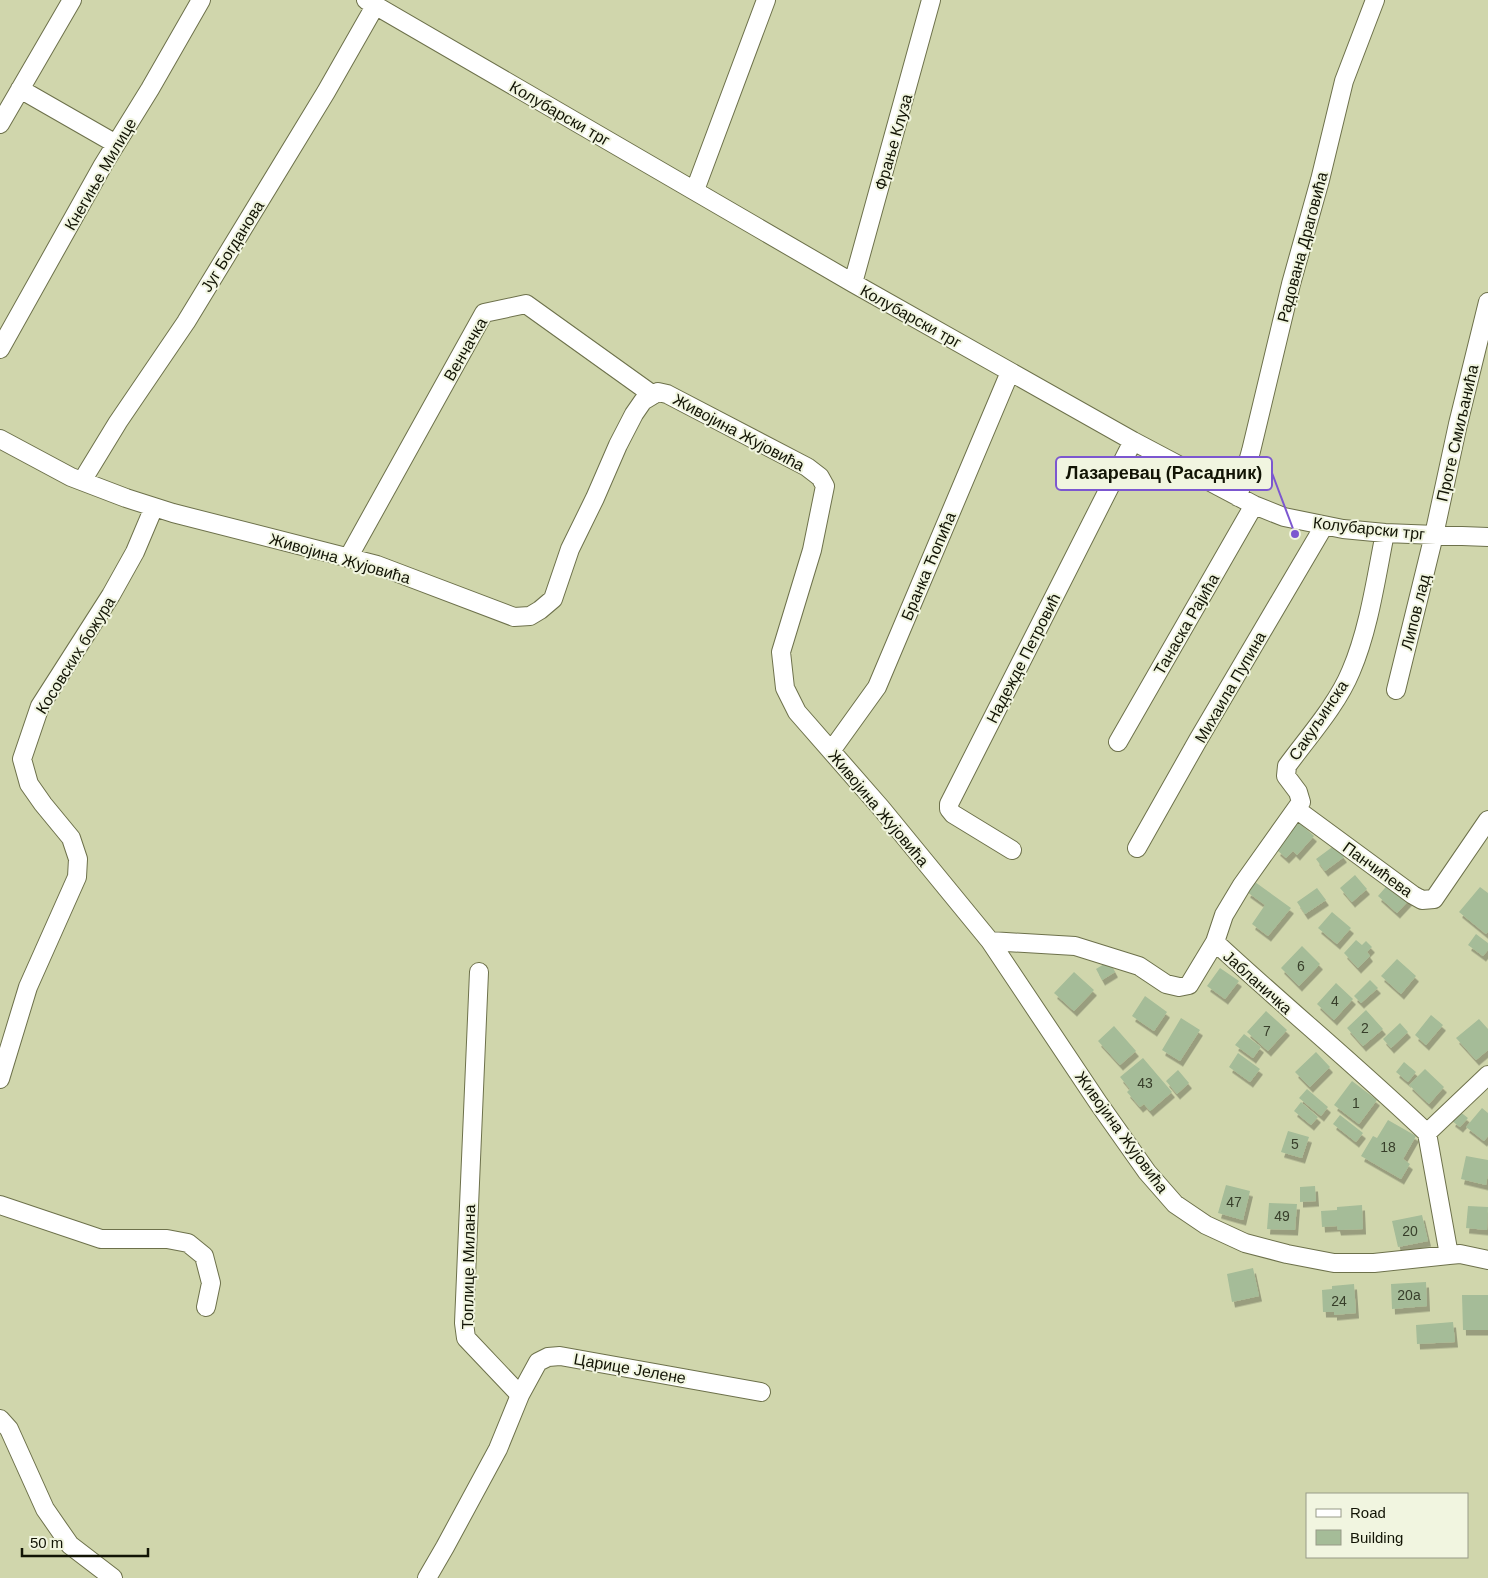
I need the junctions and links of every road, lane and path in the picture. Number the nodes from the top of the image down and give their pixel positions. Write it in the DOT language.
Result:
graph roads {
  1 [pos="72,0"];
  2 [pos="201,0"];
  3 [pos="766,0"];
  4 [pos="931,0"];
  5 [pos="1375,0"];
  6 [pos="370,3"];
  7 [pos="20,89"];
  8 [pos="0,124"];
  9 [pos="116,144"];
  10 [pos="695,190"];
  11 [pos="853,283"];
  12 [pos="1488,302"];
  13 [pos="0,349"];
  14 [pos="1010,372"];
  15 [pos="653,395"];
  16 [pos="0,438"];
  17 [pos="1133,441"];
  18 [pos="82,481"];
  19 [pos="1246,501"];
  20 [pos="154,507"];
  21 [pos="1324,526"];
  22 [pos="1385,533"];
  23 [pos="1434,535"];
  24 [pos="1488,537"];
  25 [pos="348,558"];
  26 [pos="1396,690"];
  27 [pos="1118,742"];
  28 [pos="831,751"];
  29 [pos="1296,808"];
  30 [pos="1488,820"];
  31 [pos="1137,848"];
  32 [pos="1012,850"];
  33 [pos="990,940"];
  34 [pos="1215,942"];
  35 [pos="479,972"];
  36 [pos="1488,1075"];
  37 [pos="0,1079"];
  38 [pos="1428,1133"];
  39 [pos="0,1205"];
  40 [pos="1449,1255"];
  41 [pos="1488,1260"];
  42 [pos="206,1307"];
  43 [pos="761,1392"];
  44 [pos="520,1395"];
  45 [pos="0,1419"];
  46 [pos="113,1578"];
  47 [pos="426,1578"];
  1 -- 7 [label="street"];
  2 -- 9 [label="street, Кнегиње Милице"];
  3 -- 10 [label="street"];
  4 -- 11 [label="street, Фрање Клуза"];
  5 -- 19 [label="street, Радована Драговића"];
  6 -- 10 [label="street, Колубарски трг"];
  6 -- 18 [label="street, Југ Богданова"];
  7 -- 8 [label="street"];
  7 -- 9 [label="street"];
  9 -- 13 [label="street, Кнегиње Милице"];
  10 -- 11 [label="street, Колубарски трг"];
  11 -- 14 [label="street, Колубарски трг"];
  12 -- 23 [label="street, Проте Смиљанића"];
  14 -- 17 [label="street, Колубарски трг"];
  14 -- 28 [label="street, Бранка Ћопића"];
  15 -- 25 [label="street, Живојина Жујовића"];
  15 -- 25 [label="street, Венчачка"];
  15 -- 28 [label="street, Живојина Жујовића"];
  16 -- 18 [label="street, Живојина Жујовића"];
  17 -- 19 [label="street, Колубарски трг"];
  17 -- 32 [label="street, Надежде Петровић"];
  18 -- 20 [label="street, Живојина Жујовића"];
  19 -- 21 [label="street, Колубарски трг"];
  19 -- 27 [label="street, Танаска Рајића"];
  20 -- 25 [label="street, Живојина Жујовића"];
  20 -- 37 [label="street, Косовских божура"];
  21 -- 22 [label="street, Колубарски трг"];
  21 -- 31 [label="street, Михаила Пупина"];
  22 -- 23 [label="street, Колубарски трг"];
  22 -- 29 [label="street, Сакуљинска"];
  23 -- 24 [label="street, Колубарски трг"];
  23 -- 26 [label="street, Липов лад"];
  28 -- 33 [label="street, Живојина Жујовића"];
  29 -- 30 [label="street, Панчићева"];
  29 -- 34 [label="street"];
  33 -- 34 [label="street, Јабланичка"];
  33 -- 40 [label="street, Живојина Жујовића"];
  34 -- 38 [label="street, Јабланичка"];
  35 -- 44 [label="street, Топлице Милана"];
  36 -- 38 [label="street"];
  38 -- 40 [label="street"];
  39 -- 42 [label="street"];
  40 -- 41 [label="street, Живојина Жујовића"];
  43 -- 44 [label="street, Царице Јелене"];
  44 -- 47 [label="street"];
  45 -- 46 [label="street"];
}
